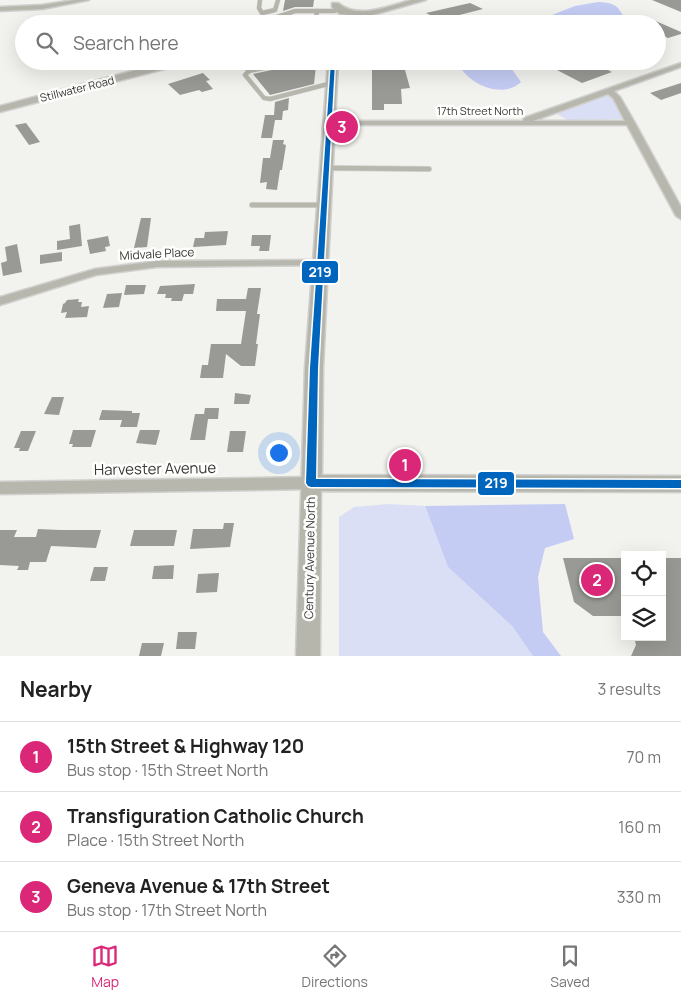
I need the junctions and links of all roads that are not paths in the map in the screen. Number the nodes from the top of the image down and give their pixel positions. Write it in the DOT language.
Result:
graph roads {
  1 [pos="86,0"];
  2 [pos="260,0"];
  3 [pos="278,0"];
  4 [pos="422,0"];
  5 [pos="335,5"];
  6 [pos="0,9"];
  7 [pos="317,11"];
  8 [pos="373,12"];
  9 [pos="283,15"];
  10 [pos="316,15"];
  11 [pos="362,15"];
  12 [pos="681,65"];
  13 [pos="148,70"];
  14 [pos="254,70"];
  15 [pos="249,71"];
  16 [pos="332,72"];
  17 [pos="609,91"];
  18 [pos="0,108"];
  19 [pos="330,122"];
  20 [pos="519,123"];
  21 [pos="631,123"];
  22 [pos="327,168"];
  23 [pos="429,169"];
  24 [pos="252,204"];
  25 [pos="325,205"];
  26 [pos="681,216"];
  27 [pos="321,263"];
  28 [pos="0,301"];
  29 [pos="311,483"];
  30 [pos="681,484"];
  31 [pos="0,488"];
  32 [pos="308,656"];
  1 -- 6 [label="street"];
  2 -- 3 [label="lane"];
  4 -- 8 [label="main road"];
  5 -- 7 [label="lane"];
  5 -- 8 [label="main road"];
  7 -- 9 [label="lane"];
  7 -- 10 [label="lane"];
  8 -- 11 [label="main road"];
  12 -- 17 [label="street"];
  13 -- 18 [label="main road, Stillwater Road"];
  14 -- 15 [label="lane"];
  15 -- 16 [label="lane"];
  16 -- 19 [label="main road, Century Avenue North"];
  17 -- 20 [label="street"];
  17 -- 21 [label="street"];
  19 -- 20 [label="street, 17th Street North"];
  19 -- 22 [label="main road, Century Avenue North"];
  20 -- 21 [label="street, 17th Street North"];
  21 -- 26 [label="street"];
  22 -- 23 [label="lane"];
  22 -- 25 [label="main road, Century Avenue North"];
  24 -- 25 [label="lane"];
  25 -- 27 [label="main road, Century Avenue North"];
  27 -- 28 [label="street, Midvale Place"];
  27 -- 29 [label="main road, Century Avenue North"];
  29 -- 30 [label="main road"];
  29 -- 31 [label="street, Harvester Avenue"];
  29 -- 32 [label="main road, Century Avenue North"];
}
